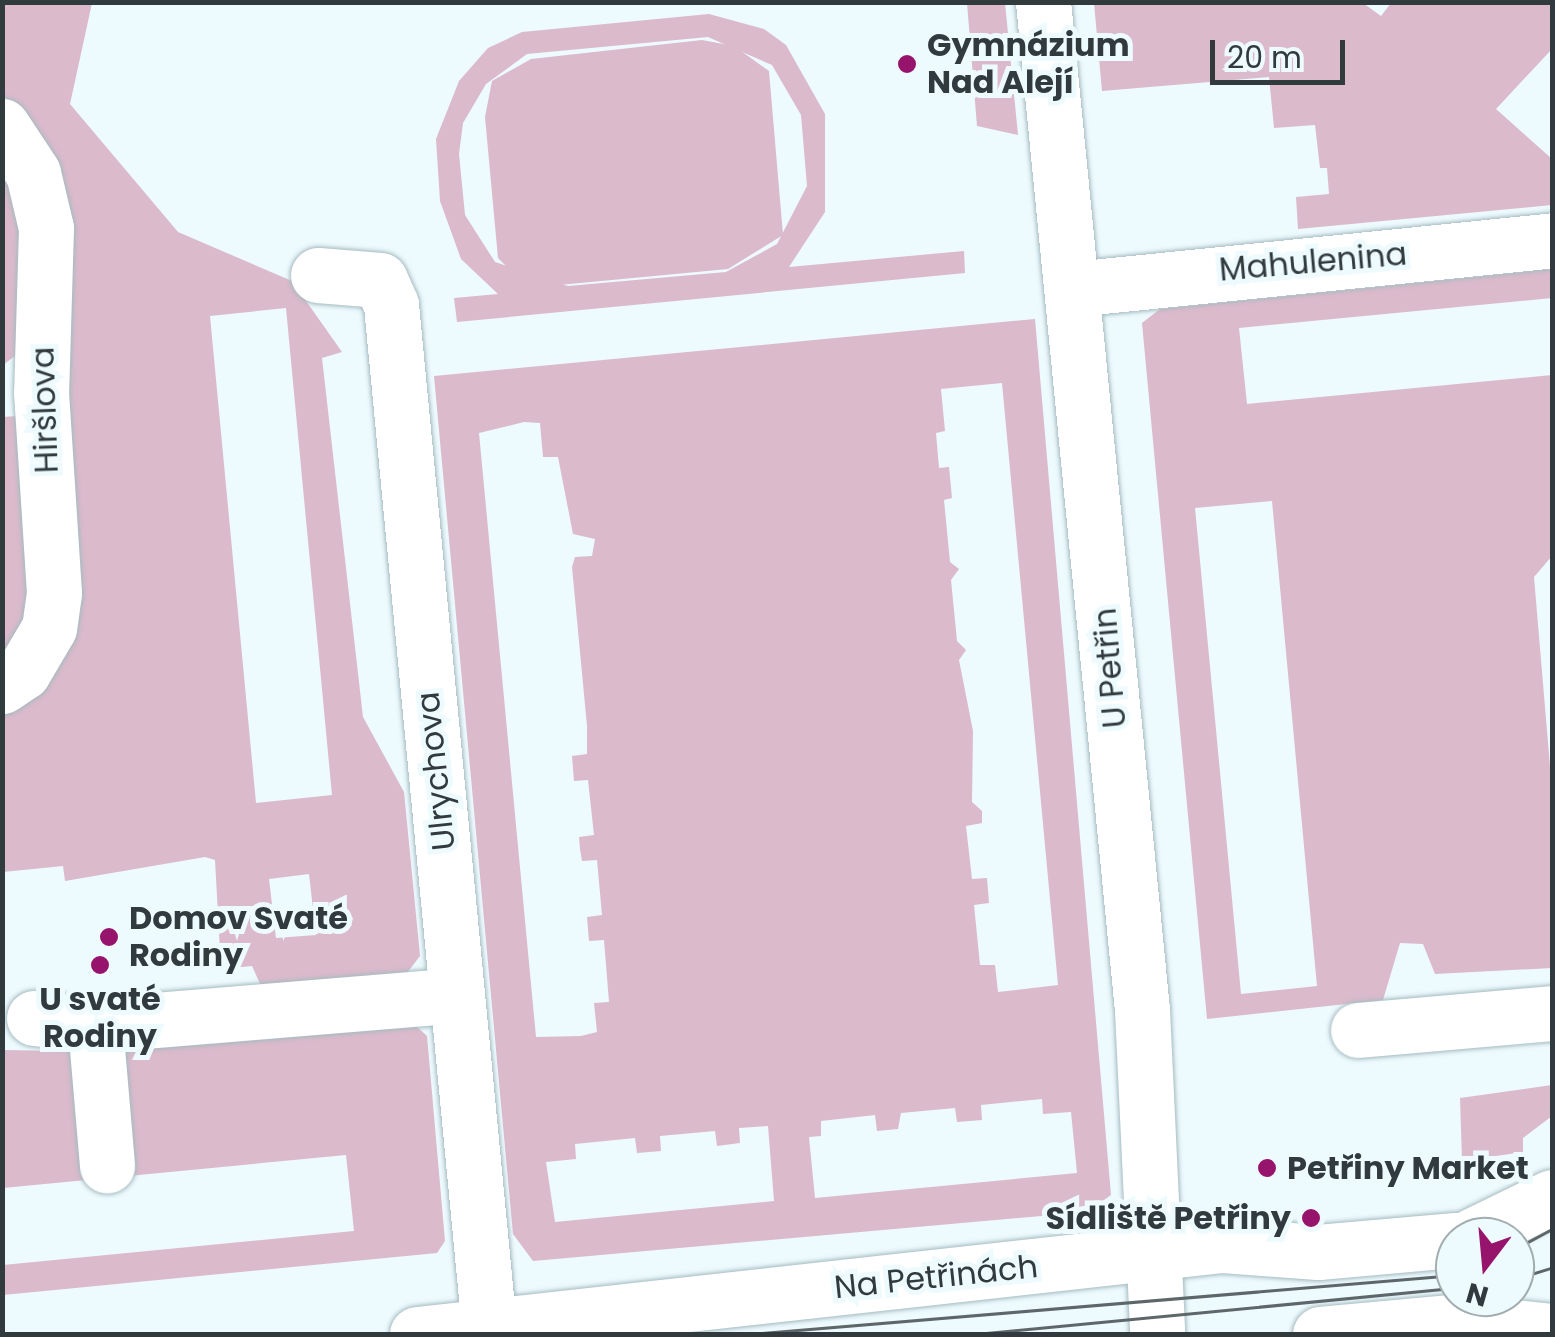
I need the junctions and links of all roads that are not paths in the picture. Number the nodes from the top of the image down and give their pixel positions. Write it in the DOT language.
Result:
graph roads {
  1 [pos="1043,2"];
  2 [pos="2,126"];
  3 [pos="1552,240"];
  4 [pos="318,276"];
  5 [pos="1073,289"];
  6 [pos="22,393"];
  7 [pos="2,686"];
  8 [pos="457,995"];
  9 [pos="1552,1013"];
  10 [pos="34,1018"];
  11 [pos="94,1025"];
  12 [pos="1358,1030"];
  13 [pos="107,1165"];
  14 [pos="1552,1197"];
  15 [pos="1511,1217"];
  16 [pos="1435,1241"];
  17 [pos="1153,1252"];
  18 [pos="489,1328"];
  19 [pos="1552,1331"];
  20 [pos="417,1334"];
  21 [pos="1156,1334"];
  22 [pos="1320,1334"];
  1 -- 5 [label="street, U Petřin"];
  2 -- 6 [label="street, Hiršlova"];
  3 -- 5 [label="street, Mahulenina"];
  4 -- 8 [label="street, Ulrychova"];
  5 -- 17 [label="street, U Petřin"];
  6 -- 7 [label="street, Hiršlova"];
  8 -- 11 [label="street"];
  8 -- 18 [label="street, Ulrychova"];
  9 -- 12 [label="street"];
  10 -- 11 [label="street"];
  11 -- 13 [label="street"];
  14 -- 15 [label="street"];
  16 -- 17 [label="street, Na Petřinách"];
  17 -- 18 [label="street, Na Petřinách"];
  17 -- 21 [label="street, U Petřin"];
  18 -- 20 [label="street, Na Petřinách"];
  19 -- 22 [label="street"];
}
